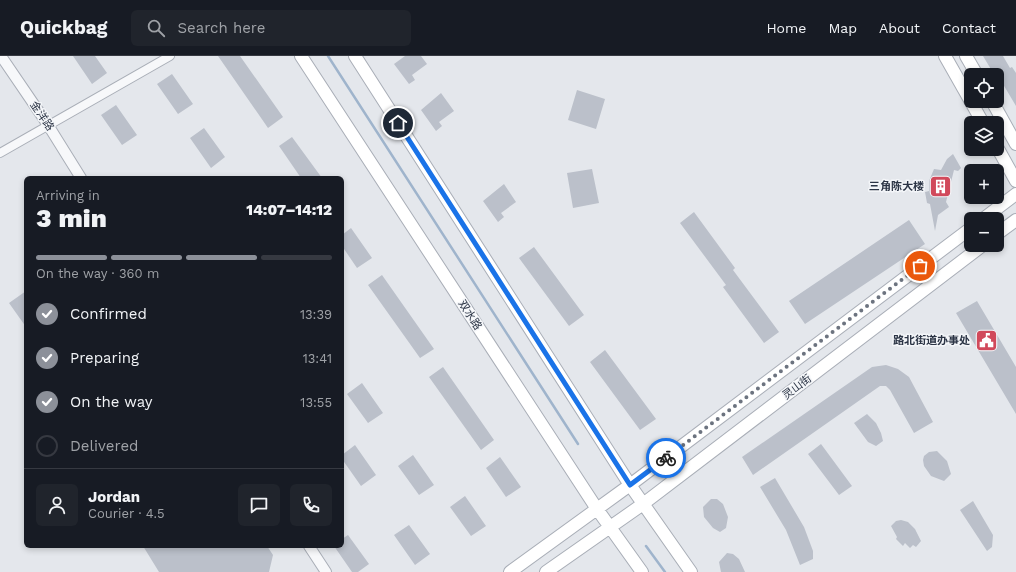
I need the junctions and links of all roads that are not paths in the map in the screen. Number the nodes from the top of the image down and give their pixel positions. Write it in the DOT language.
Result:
graph roads {
  1 [pos="1,56"];
  2 [pos="170,56"];
  3 [pos="301,56"];
  4 [pos="356,56"];
  5 [pos="944,56"];
  6 [pos="966,56"];
  7 [pos="973,68"];
  8 [pos="996,108"];
  9 [pos="979,116"];
  10 [pos="48,125"];
  11 [pos="1016,144"];
  12 [pos="0,154"];
  13 [pos="1002,156"];
  14 [pos="80,176"];
  15 [pos="1016,181"];
  16 [pos="1016,194"];
  17 [pos="992,212"];
  18 [pos="1016,220"];
  19 [pos="1004,229"];
  20 [pos="964,233"];
  21 [pos="974,252"];
  22 [pos="630,485"];
  23 [pos="643,504"];
  24 [pos="597,509"];
  25 [pos="610,527"];
  26 [pos="310,548"];
  27 [pos="326,572"];
  28 [pos="510,572"];
  29 [pos="546,572"];
  30 [pos="642,572"];
  31 [pos="691,572"];
  1 -- 10 [label="street, 金洋路"];
  2 -- 10 [label="street"];
  3 -- 24 [label="main road, 双水路"];
  4 -- 22 [label="main road"];
  5 -- 9 [label="main road"];
  6 -- 7 [label="main road"];
  8 -- 11 [label="main road"];
  10 -- 12 [label="street"];
  10 -- 14 [label="street, 金洋路"];
  13 -- 15 [label="main road"];
  16 -- 17 [label="main road"];
  18 -- 19 [label="main road"];
  20 -- 22 [label="main road, 灵山街"];
  21 -- 23 [label="main road, 灵山街"];
  22 -- 23 [label="main road"];
  22 -- 24 [label="main road, 灵山街"];
  23 -- 25 [label="main road, 灵山街"];
  23 -- 31 [label="main road"];
  24 -- 25 [label="main road, 双水路"];
  24 -- 28 [label="main road, 灵山街"];
  25 -- 29 [label="main road, 灵山街"];
  25 -- 30 [label="main road, 双水路"];
  26 -- 27 [label="street"];
}
